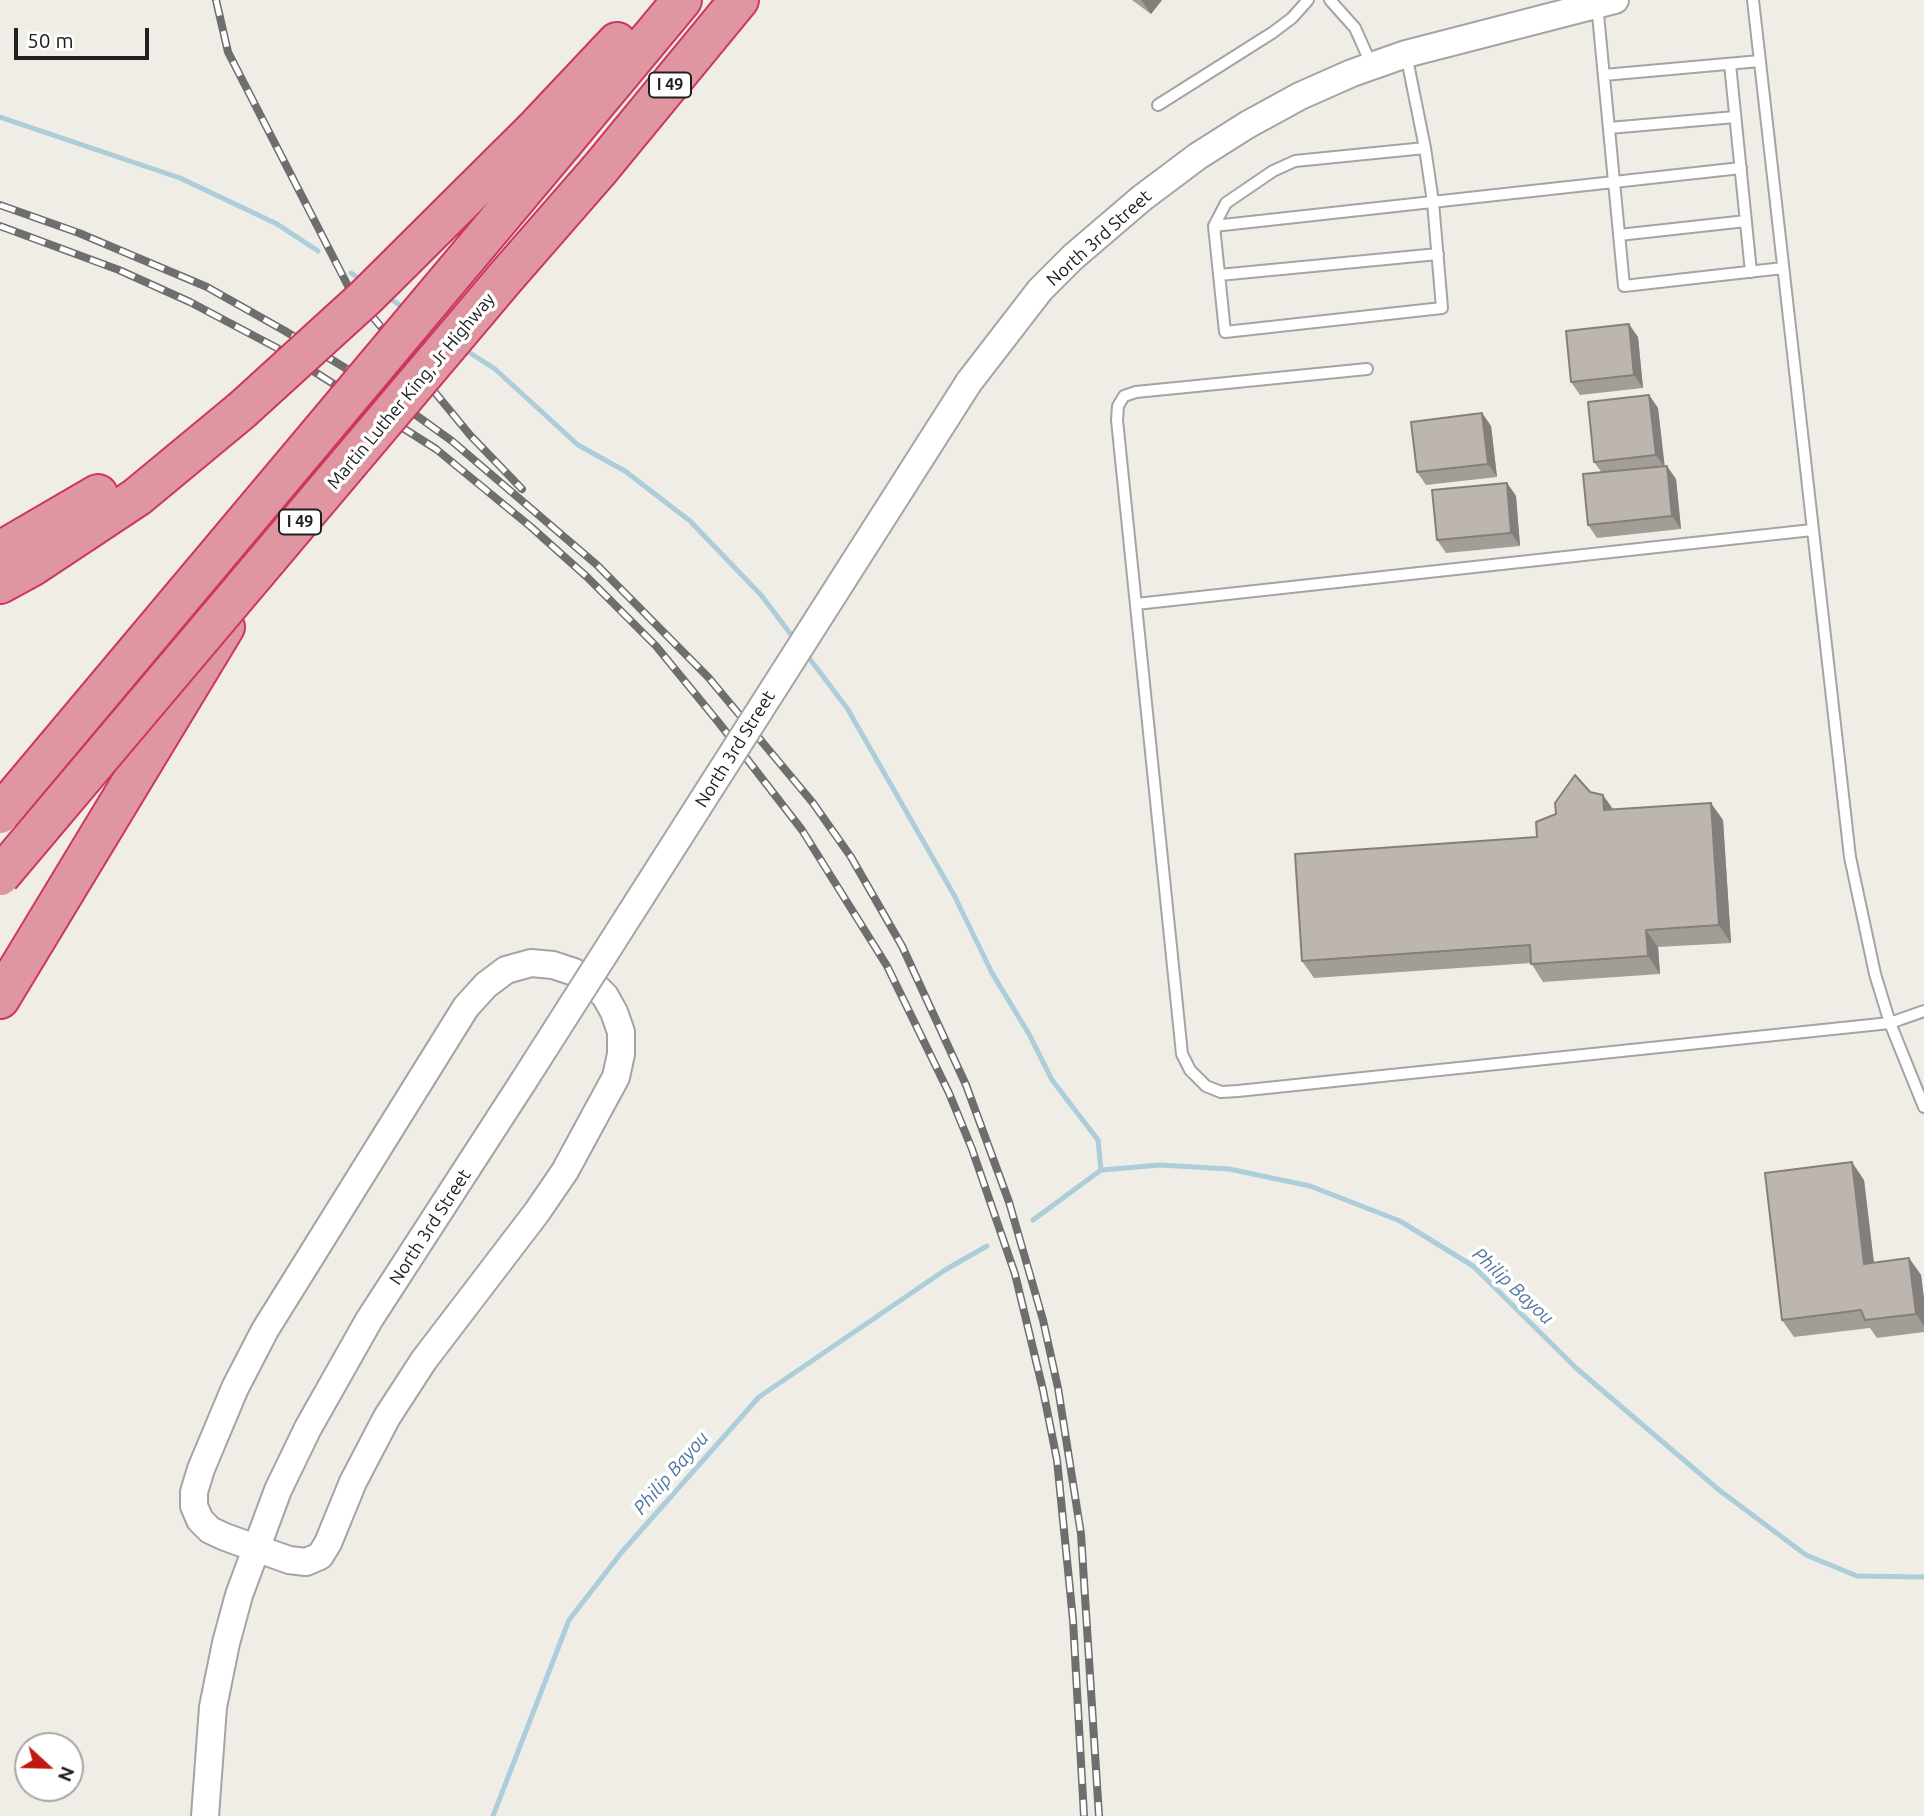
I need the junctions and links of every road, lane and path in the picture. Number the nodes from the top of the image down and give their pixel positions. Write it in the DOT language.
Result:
graph roads {
  1 [pos="657,0"];
  2 [pos="682,0"];
  3 [pos="739,0"];
  4 [pos="1308,0"];
  5 [pos="1330,0"];
  6 [pos="1753,0"];
  7 [pos="1606,2"];
  8 [pos="1406,54"];
  9 [pos="1760,61"];
  10 [pos="1730,64"];
  11 [pos="1373,66"];
  12 [pos="1604,75"];
  13 [pos="1158,105"];
  14 [pos="1735,117"];
  15 [pos="1609,128"];
  16 [pos="549,136"];
  17 [pos="1425,148"];
  18 [pos="1741,168"];
  19 [pos="1614,182"];
  20 [pos="1433,202"];
  21 [pos="1746,220"];
  22 [pos="1214,226"];
  23 [pos="1619,235"];
  24 [pos="1438,254"];
  25 [pos="1783,268"];
  26 [pos="1751,272"];
  27 [pos="1219,275"];
  28 [pos="1367,369"];
  29 [pos="242,410"];
  30 [pos="1812,530"];
  31 [pos="0,551"];
  32 [pos="260,569"];
  33 [pos="0,584"];
  34 [pos="1136,604"];
  35 [pos="0,814"];
  36 [pos="0,876"];
  37 [pos="0,999"];
  38 [pos="1924,1011"];
  39 [pos="1890,1023"];
  40 [pos="1924,1107"];
  41 [pos="255,1548"];
  42 [pos="205,1816"];
  1 -- 16 [label="highway"];
  2 -- 16 [label="highway, I 49"];
  3 -- 32 [label="highway, Martin Luther King, Jr Highway / I 49, bridge"];
  4 -- 13 [label="lane"];
  5 -- 11 [label="lane"];
  6 -- 9 [label="lane"];
  7 -- 8 [label="street, North 3rd Street"];
  7 -- 12 [label="lane"];
  8 -- 11 [label="street, North 3rd Street"];
  8 -- 17 [label="lane"];
  9 -- 10 [label="lane"];
  9 -- 25 [label="lane"];
  10 -- 12 [label="lane"];
  10 -- 14 [label="lane"];
  11 -- 41 [label="street, North 3rd Street, bridge"];
  12 -- 15 [label="lane"];
  14 -- 15 [label="lane"];
  14 -- 18 [label="lane"];
  15 -- 19 [label="lane"];
  16 -- 29 [label="highway, bridge"];
  16 -- 35 [label="highway, I 49, bridge"];
  17 -- 20 [label="lane"];
  17 -- 22 [label="lane"];
  18 -- 19 [label="lane"];
  18 -- 21 [label="lane"];
  19 -- 20 [label="lane"];
  19 -- 23 [label="lane"];
  20 -- 22 [label="lane"];
  20 -- 24 [label="lane"];
  21 -- 23 [label="lane"];
  21 -- 26 [label="lane"];
  22 -- 27 [label="lane"];
  23 -- 26 [label="lane"];
  24 -- 27 [label="lane"];
  24 -- 27 [label="lane"];
  25 -- 26 [label="lane"];
  25 -- 30 [label="lane"];
  28 -- 34 [label="lane"];
  29 -- 31 [label="highway"];
  29 -- 33 [label="highway"];
  30 -- 34 [label="lane"];
  30 -- 39 [label="lane"];
  32 -- 36 [label="highway, Martin Luther King, Jr Highway / I 49, bridge"];
  32 -- 37 [label="highway, bridge"];
  34 -- 39 [label="lane"];
  38 -- 39 [label="lane"];
  39 -- 40 [label="lane"];
  41 -- 41 [label="street"];
  41 -- 42 [label="street, North 3rd Street"];
}
